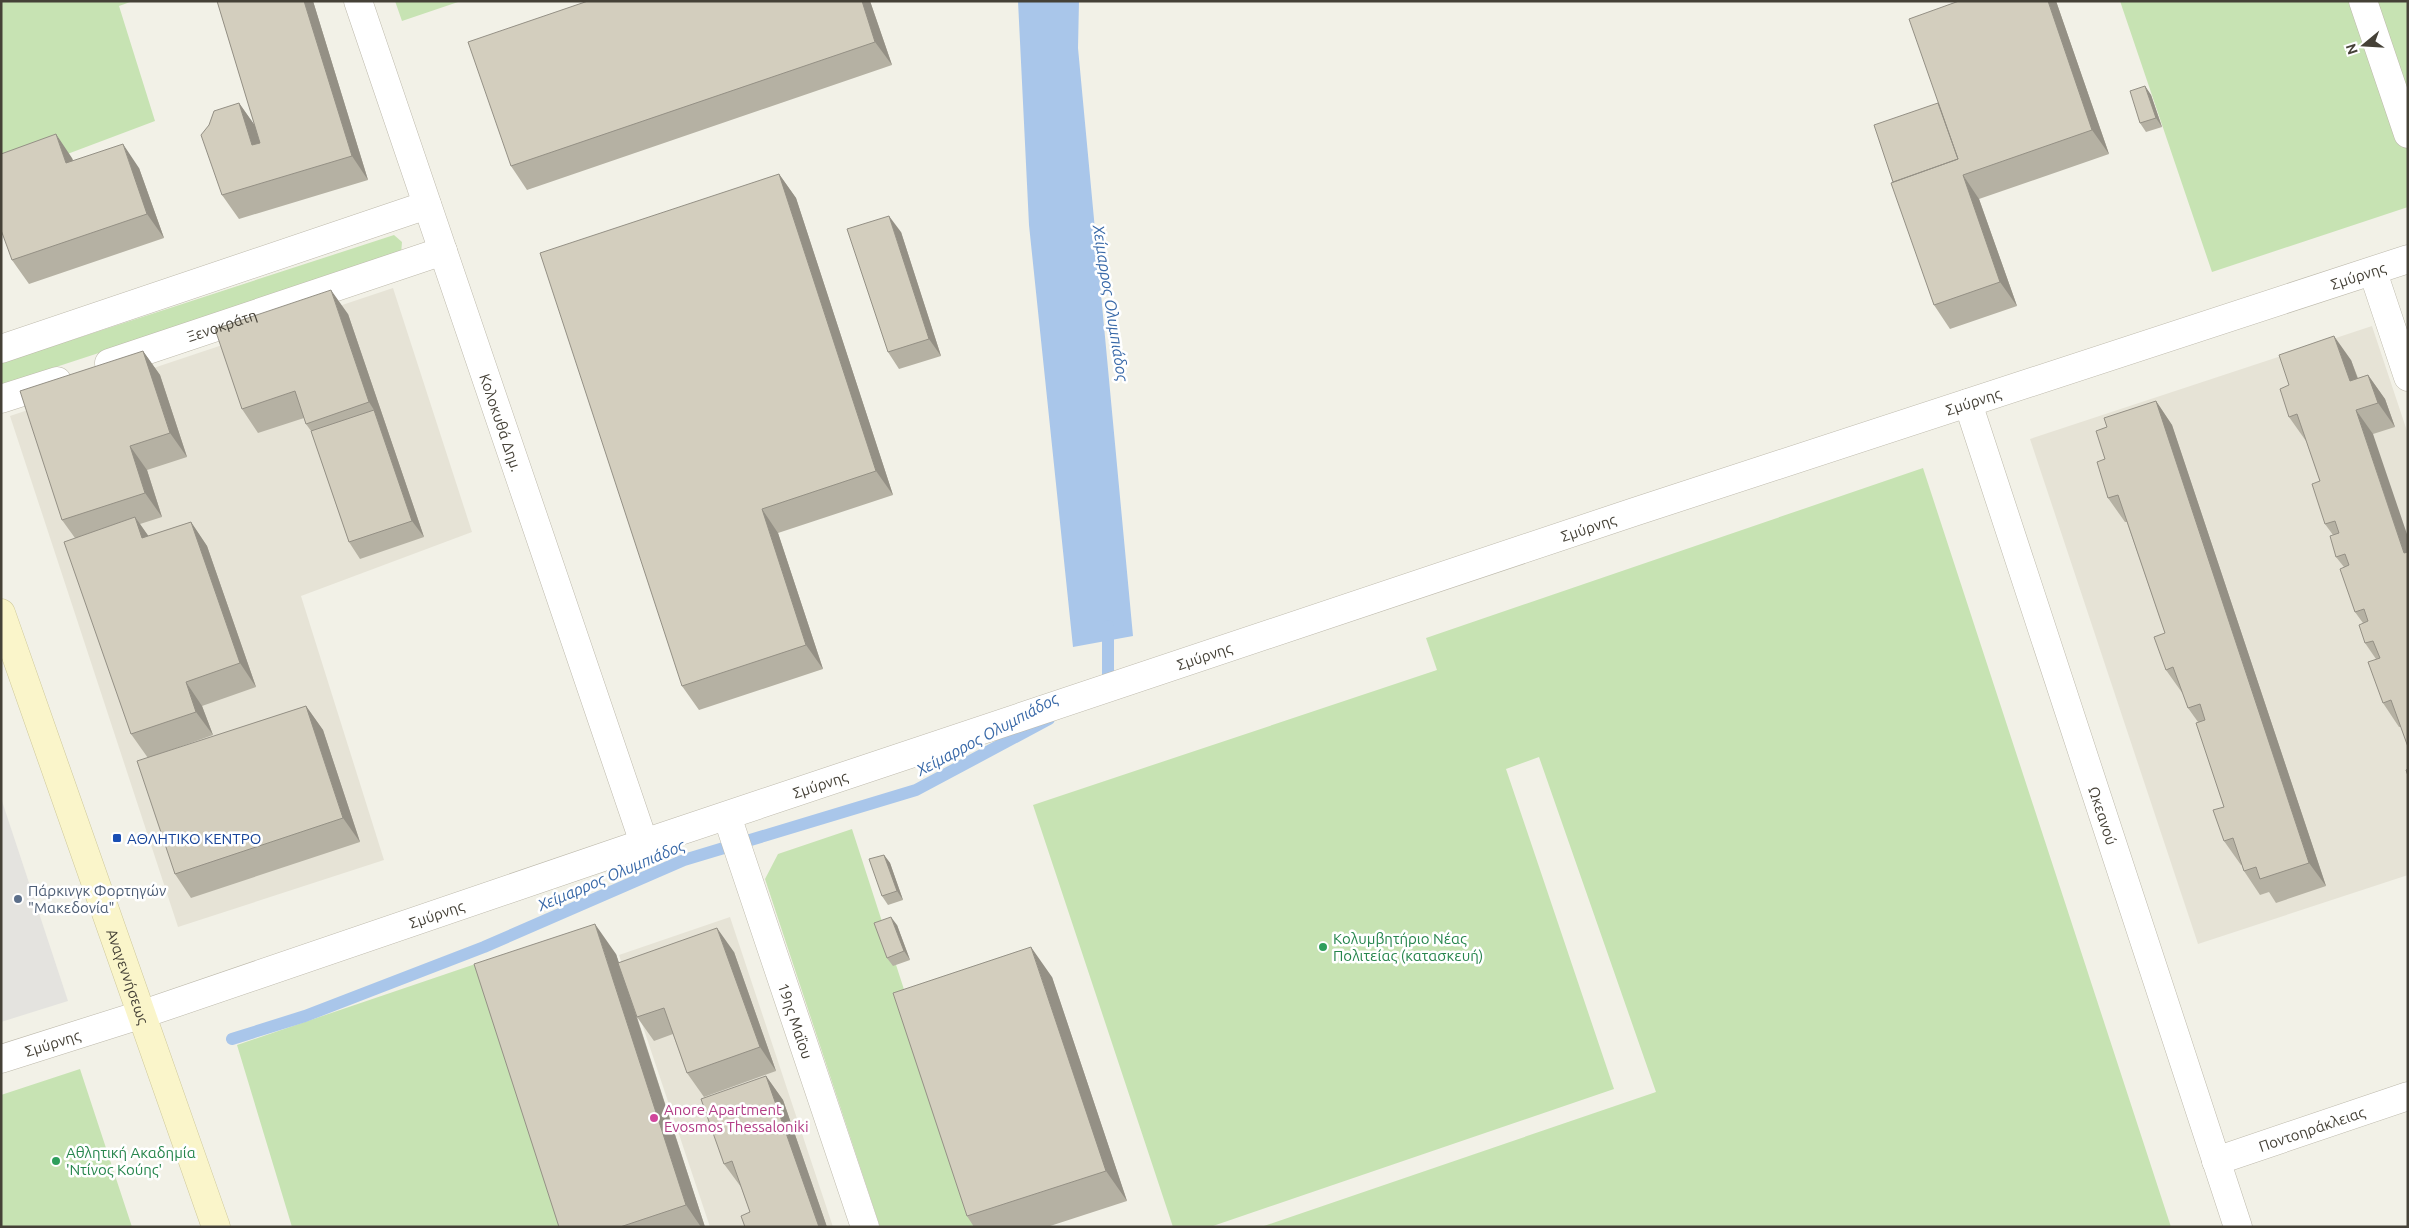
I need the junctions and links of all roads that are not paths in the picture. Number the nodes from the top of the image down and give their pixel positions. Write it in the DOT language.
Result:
graph roads {
  1 [pos="358,1"];
  2 [pos="2363,1"];
  3 [pos="2408,134"];
  4 [pos="427,205"];
  5 [pos="442,252"];
  6 [pos="2408,259"];
  7 [pos="2373,272"];
  8 [pos="1,349"];
  9 [pos="2408,377"];
  10 [pos="1,399"];
  11 [pos="1968,403"];
  12 [pos="1,613"];
  13 [pos="727,816"];
  14 [pos="644,843"];
  15 [pos="143,1014"];
  16 [pos="1,1059"];
  17 [pos="2408,1096"];
  18 [pos="2216,1161"];
  19 [pos="216,1227"];
  20 [pos="866,1227"];
  21 [pos="2238,1227"];
  1 -- 4 [label="street, Κολοκυθά Δημ."];
  2 -- 3 [label="street"];
  4 -- 5 [label="street, Κολοκυθά Δημ."];
  4 -- 8 [label="street"];
  5 -- 10 [label="street, Ξενοκράτη"];
  5 -- 14 [label="street, Κολοκυθά Δημ."];
  6 -- 7 [label="street, Σμύρνης"];
  7 -- 9 [label="street"];
  7 -- 11 [label="street, Σμύρνης"];
  11 -- 13 [label="street, Σμύρνης"];
  11 -- 18 [label="street, Ωκεανού"];
  12 -- 15 [label="street, Αναγεννήσεως"];
  13 -- 14 [label="street, Σμύρνης"];
  13 -- 20 [label="street, 19ης Μαΐου"];
  14 -- 15 [label="street, Σμύρνης"];
  15 -- 16 [label="street, Σμύρνης"];
  15 -- 19 [label="street, Αναγεννήσεως"];
  17 -- 18 [label="street, Ποντοηράκλειας"];
  18 -- 21 [label="street, Ωκεανού"];
}
